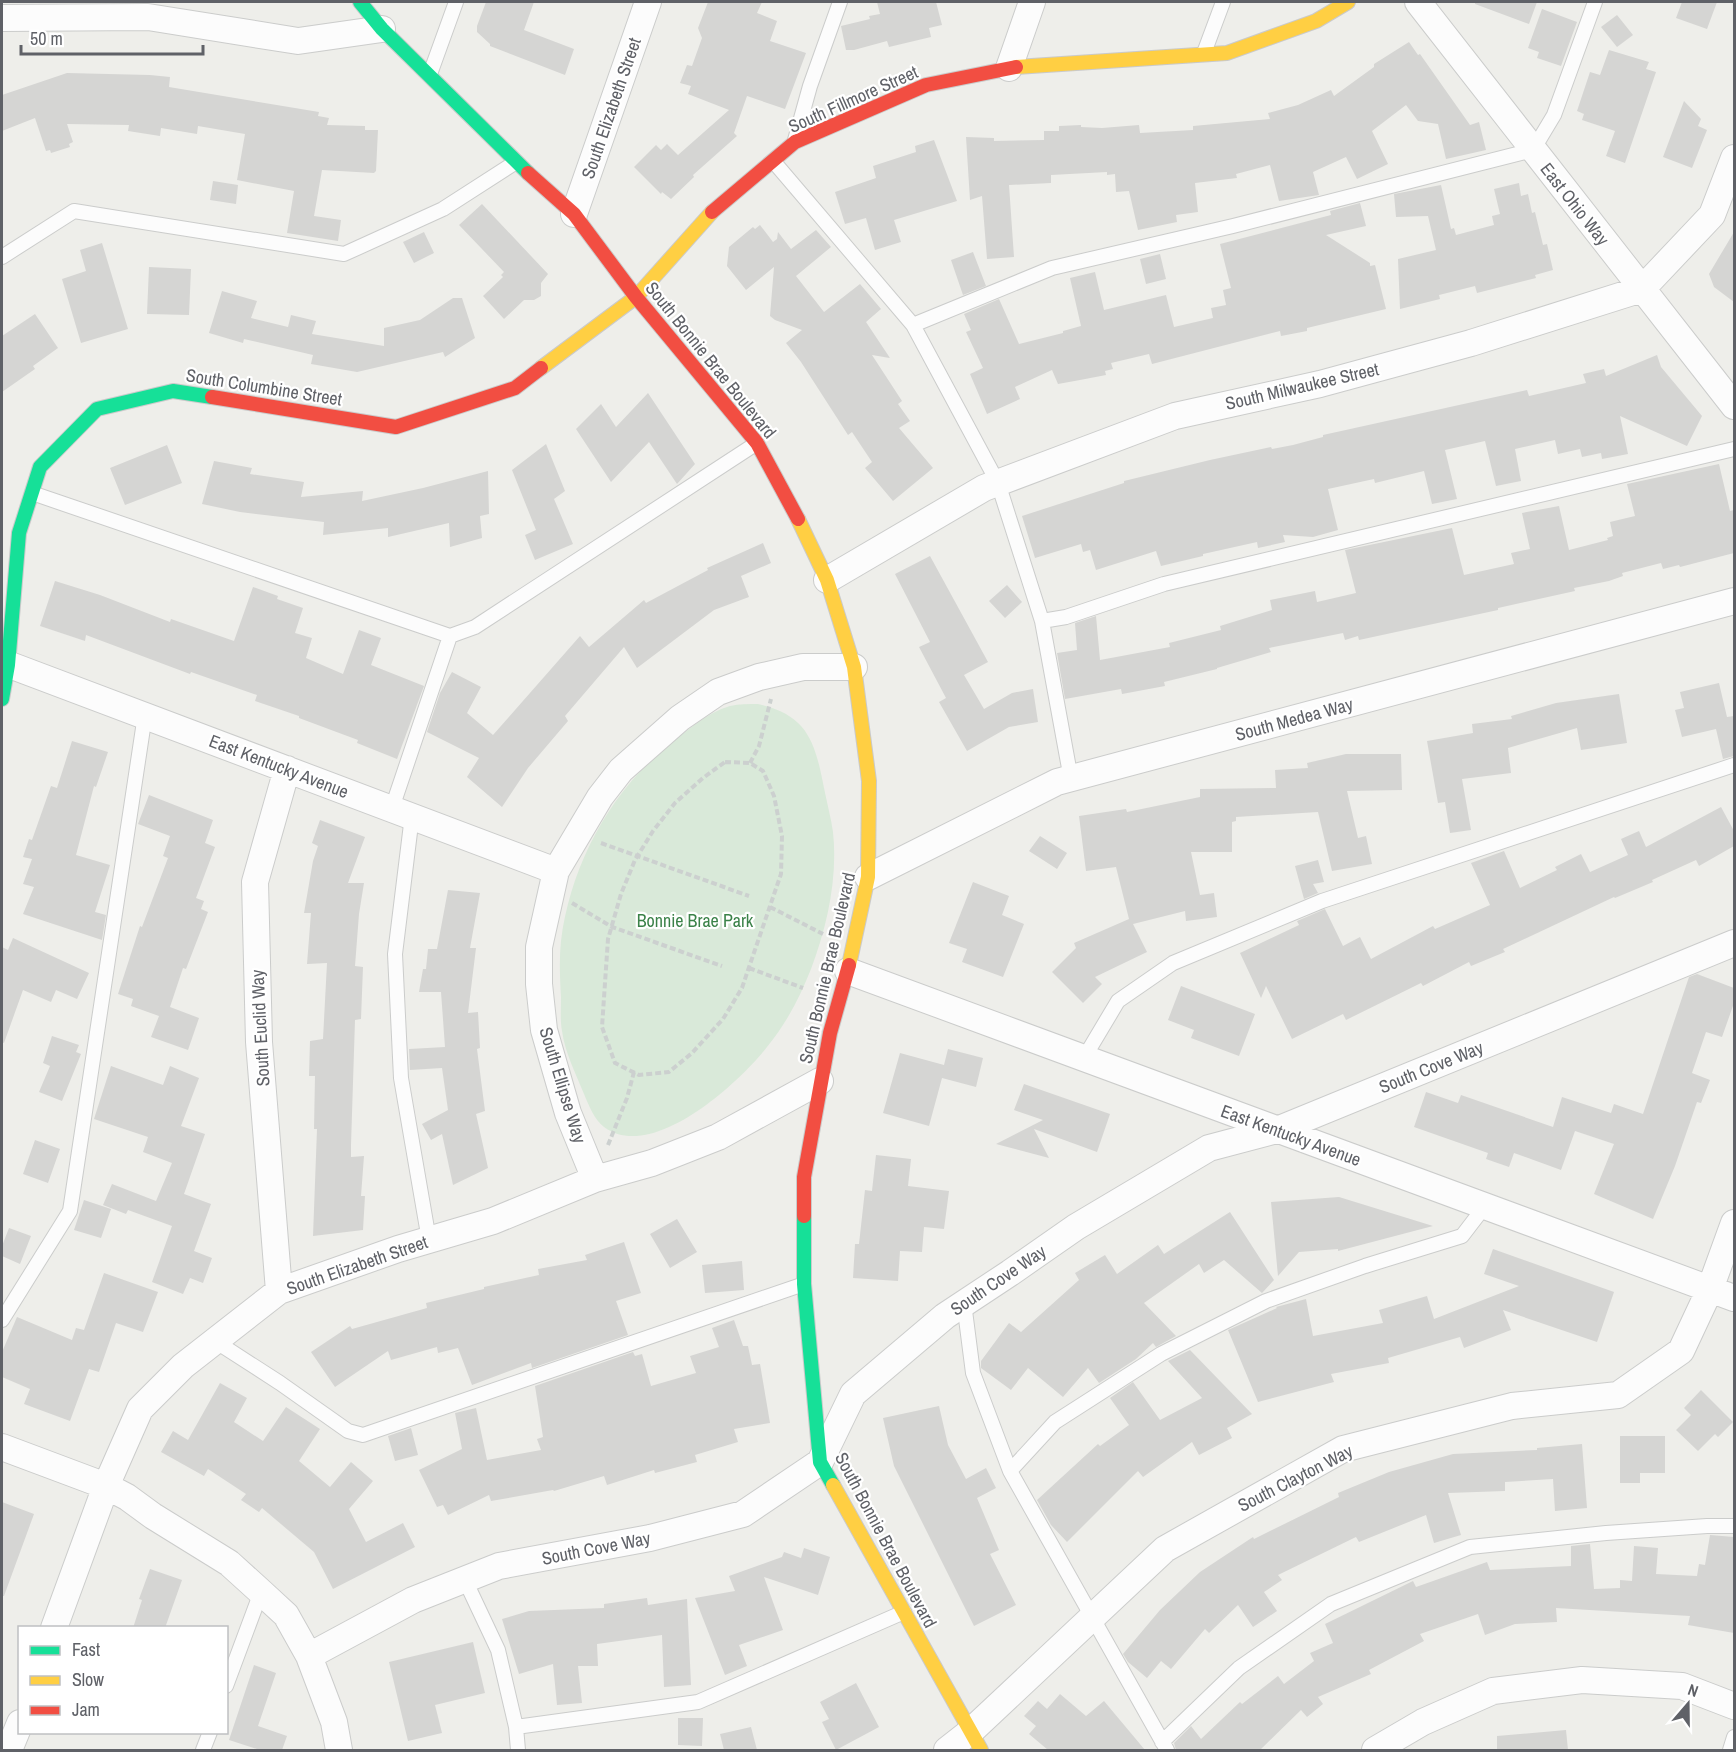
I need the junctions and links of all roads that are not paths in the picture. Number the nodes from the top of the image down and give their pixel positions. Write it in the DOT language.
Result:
graph roads {
  1 [pos="360,2"];
  2 [pos="456,2"];
  3 [pos="648,2"];
  4 [pos="840,2"];
  5 [pos="1032,2"];
  6 [pos="1223,2"];
  7 [pos="1348,2"];
  8 [pos="1418,2"];
  9 [pos="1595,2"];
  10 [pos="2,18"];
  11 [pos="382,29"];
  12 [pos="1203,55"];
  13 [pos="1009,68"];
  14 [pos="429,76"];
  15 [pos="795,142"];
  16 [pos="1533,150"];
  17 [pos="1734,158"];
  18 [pos="516,162"];
  19 [pos="774,162"];
  20 [pos="574,214"];
  21 [pos="2,257"];
  22 [pos="1642,289"];
  23 [pos="636,297"];
  24 [pos="913,325"];
  25 [pos="1734,406"];
  26 [pos="757,443"];
  27 [pos="1734,449"];
  28 [pos="998,483"];
  29 [pos="32,493"];
  30 [pos="826,580"];
  31 [pos="1734,601"];
  32 [pos="1042,621"];
  33 [pos="450,636"];
  34 [pos="5,663"];
  35 [pos="854,667"];
  36 [pos="2,699"];
  37 [pos="145,715"];
  38 [pos="1734,765"];
  39 [pos="287,769"];
  40 [pos="1071,779"];
  41 [pos="402,812"];
  42 [pos="868,877"];
  43 [pos="554,880"];
  44 [pos="1734,943"];
  45 [pos="848,971"];
  46 [pos="1084,1058"];
  47 [pos="820,1081"];
  48 [pos="1277,1130"];
  49 [pos="595,1179"];
  50 [pos="1485,1206"];
  51 [pos="1734,1223"];
  52 [pos="429,1240"];
  53 [pos="804,1284"];
  54 [pos="1710,1289"];
  55 [pos="279,1291"];
  56 [pos="1734,1298"];
  57 [pos="964,1303"];
  58 [pos="2,1320"];
  59 [pos="215,1341"];
  60 [pos="2,1447"];
  61 [pos="820,1461"];
  62 [pos="1010,1471"];
  63 [pos="106,1486"];
  64 [pos="1734,1526"];
  65 [pos="465,1580"];
  66 [pos="261,1592"];
  67 [pos="904,1612"];
  68 [pos="1092,1618"];
  69 [pos="55,1626"];
  70 [pos="309,1656"];
  71 [pos="228,1681"];
  72 [pos="1734,1706"];
  73 [pos="516,1727"];
  74 [pos="18,1728"];
  75 [pos="209,1734"];
  76 [pos="1734,1737"];
  77 [pos="975,1741"];
  78 [pos="1164,1746"];
  79 [pos="9,1750"];
  80 [pos="203,1750"];
  81 [pos="339,1750"];
  82 [pos="518,1750"];
  83 [pos="947,1750"];
  84 [pos="1375,1750"];
  85 [pos="1730,1750"];
  1 -- 11 [label="street, South Bonnie Brae Boulevard"];
  2 -- 14 [label="lane"];
  3 -- 20 [label="street, South Elizabeth Street"];
  4 -- 15 [label="lane"];
  5 -- 13 [label="street"];
  6 -- 12 [label="lane"];
  7 -- 12 [label="street, South Fillmore Street"];
  8 -- 16 [label="street, East Ohio Way"];
  9 -- 16 [label="lane"];
  10 -- 11 [label="street"];
  11 -- 14 [label="street, South Bonnie Brae Boulevard"];
  12 -- 13 [label="street, South Fillmore Street"];
  13 -- 15 [label="street, South Fillmore Street"];
  14 -- 18 [label="street, South Bonnie Brae Boulevard"];
  15 -- 19 [label="street, South Fillmore Street"];
  16 -- 22 [label="street, East Ohio Way"];
  16 -- 24 [label="lane"];
  17 -- 22 [label="street, South Milwaukee Street"];
  18 -- 20 [label="street, South Bonnie Brae Boulevard"];
  18 -- 21 [label="lane"];
  19 -- 23 [label="street, South Fillmore Street"];
  19 -- 24 [label="lane"];
  20 -- 23 [label="street, South Bonnie Brae Boulevard"];
  22 -- 25 [label="street, East Ohio Way"];
  22 -- 28 [label="street, South Milwaukee Street"];
  23 -- 26 [label="street, South Bonnie Brae Boulevard"];
  23 -- 29 [label="street, South Columbine Street"];
  24 -- 28 [label="lane"];
  26 -- 30 [label="street, South Bonnie Brae Boulevard"];
  26 -- 33 [label="lane"];
  27 -- 32 [label="lane"];
  28 -- 30 [label="street, South Milwaukee Street"];
  28 -- 32 [label="lane"];
  29 -- 33 [label="lane"];
  29 -- 34 [label="street, South Columbine Street"];
  30 -- 35 [label="street, South Bonnie Brae Boulevard"];
  31 -- 40 [label="street, South Medea Way"];
  32 -- 40 [label="lane"];
  33 -- 41 [label="lane"];
  34 -- 36 [label="street, South Columbine Street"];
  34 -- 37 [label="street, East Kentucky Avenue"];
  35 -- 42 [label="street, South Bonnie Brae Boulevard"];
  35 -- 43 [label="street, South Ellipse Way"];
  37 -- 39 [label="street, East Kentucky Avenue"];
  37 -- 58 [label="lane"];
  38 -- 46 [label="lane"];
  39 -- 41 [label="street, East Kentucky Avenue"];
  39 -- 55 [label="street, South Euclid Way"];
  40 -- 42 [label="street, South Medea Way"];
  41 -- 43 [label="street, East Kentucky Avenue"];
  41 -- 52 [label="lane"];
  42 -- 45 [label="street, South Bonnie Brae Boulevard"];
  43 -- 49 [label="street, South Ellipse Way"];
  44 -- 48 [label="street, South Cove Way"];
  45 -- 46 [label="street, East Kentucky Avenue"];
  45 -- 47 [label="street, South Bonnie Brae Boulevard"];
  46 -- 48 [label="street, East Kentucky Avenue"];
  47 -- 49 [label="street, South Elizabeth Street"];
  47 -- 53 [label="street, South Bonnie Brae Boulevard"];
  48 -- 50 [label="street, East Kentucky Avenue"];
  48 -- 57 [label="street, South Cove Way"];
  49 -- 52 [label="street, South Elizabeth Street"];
  50 -- 54 [label="street, East Kentucky Avenue"];
  50 -- 62 [label="lane"];
  51 -- 54 [label="street, South Clayton Way"];
  52 -- 55 [label="street, South Elizabeth Street"];
  53 -- 59 [label="lane"];
  53 -- 61 [label="street, South Bonnie Brae Boulevard"];
  54 -- 56 [label="street, East Kentucky Avenue"];
  54 -- 68 [label="street, South Clayton Way"];
  55 -- 59 [label="street, South Elizabeth Street"];
  57 -- 61 [label="street, South Cove Way"];
  57 -- 62 [label="lane"];
  59 -- 63 [label="street, South Elizabeth Street"];
  60 -- 63 [label="street"];
  61 -- 65 [label="street, South Cove Way"];
  61 -- 67 [label="street, South Bonnie Brae Boulevard"];
  62 -- 68 [label="lane"];
  63 -- 66 [label="street"];
  63 -- 69 [label="street, South Elizabeth Street"];
  64 -- 78 [label="lane"];
  65 -- 70 [label="street, South Cove Way"];
  65 -- 73 [label="lane"];
  66 -- 70 [label="street"];
  66 -- 71 [label="lane"];
  67 -- 73 [label="lane"];
  67 -- 77 [label="street, South Bonnie Brae Boulevard"];
  68 -- 77 [label="street, South Clayton Way"];
  68 -- 78 [label="lane"];
  70 -- 81 [label="street"];
  72 -- 84 [label="street"];
  73 -- 82 [label="lane"];
  74 -- 79 [label="street"];
  75 -- 80 [label="lane"];
  76 -- 85 [label="lane"];
  77 -- 83 [label="street, South Clayton Way"];
}
